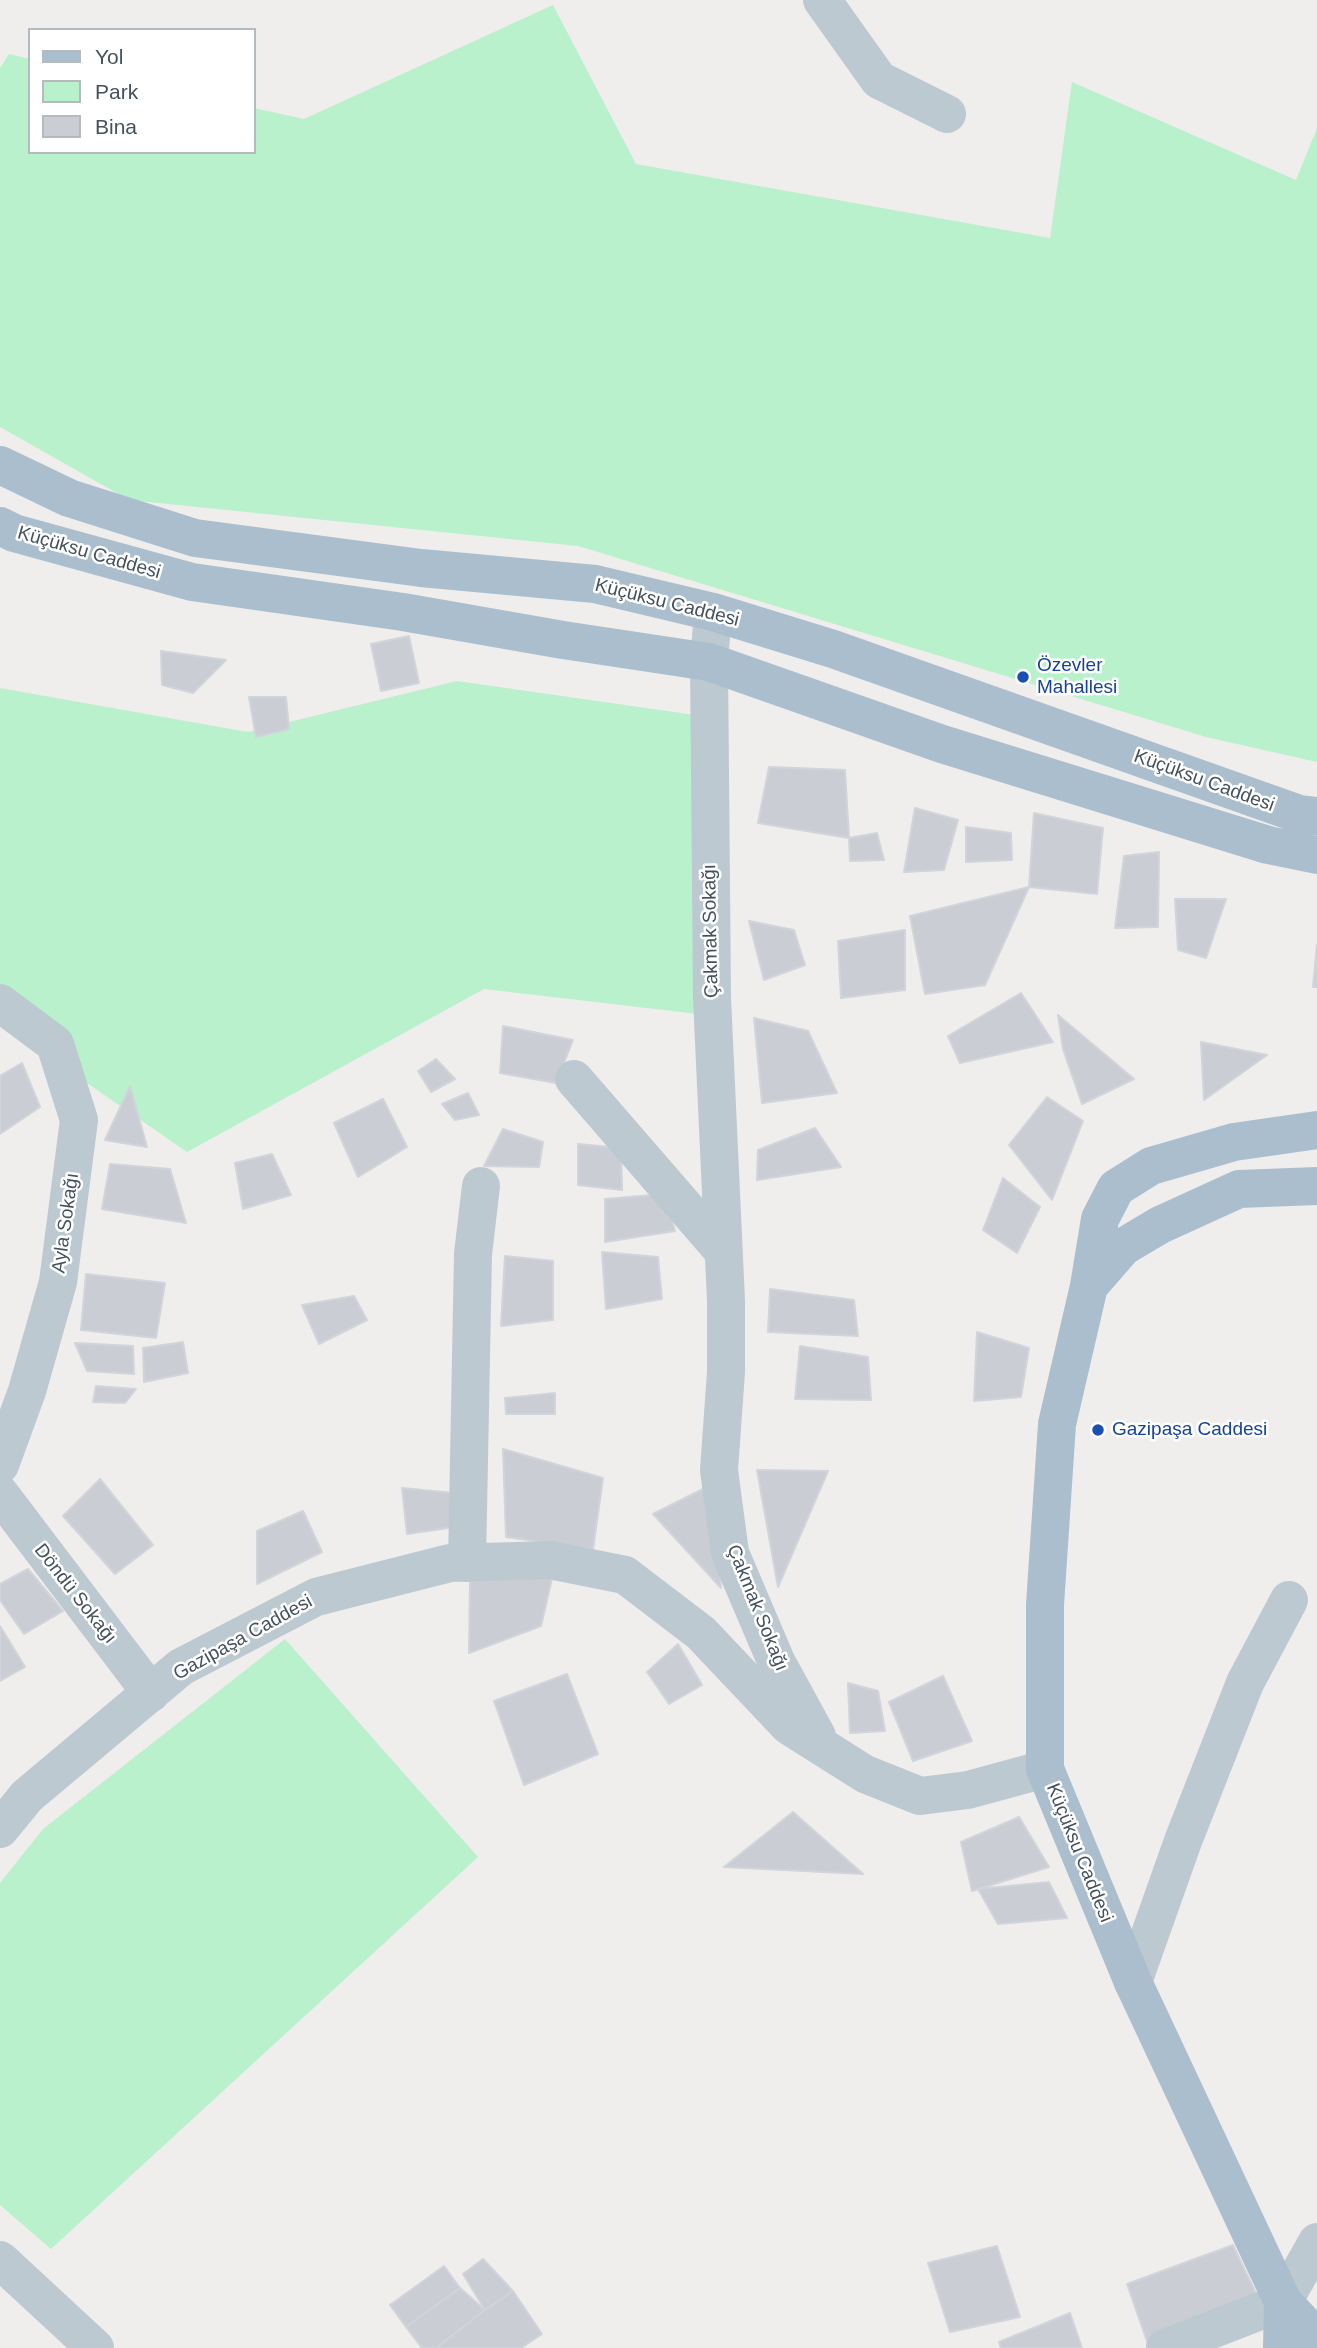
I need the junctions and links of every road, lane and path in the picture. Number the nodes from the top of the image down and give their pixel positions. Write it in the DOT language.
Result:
graph roads {
  1 [pos="822,0"];
  2 [pos="947,114"];
  3 [pos="0,465"];
  4 [pos="0,526"];
  5 [pos="713,612"];
  6 [pos="709,662"];
  7 [pos="1317,817"];
  8 [pos="1317,855"];
  9 [pos="0,1003"];
  10 [pos="574,1079"];
  11 [pos="1317,1130"];
  12 [pos="481,1186"];
  13 [pos="1317,1186"];
  14 [pos="723,1251"];
  15 [pos="1090,1286"];
  16 [pos="0,1465"];
  17 [pos="0,1494"];
  18 [pos="467,1563"];
  19 [pos="1289,1600"];
  20 [pos="151,1693"];
  21 [pos="823,1747"];
  22 [pos="1045,1769"];
  23 [pos="1,1823"];
  24 [pos="1133,1982"];
  25 [pos="1317,2242"];
  26 [pos="0,2260"];
  27 [pos="1283,2302"];
  28 [pos="1317,2338"];
  29 [pos="95,2348"];
  30 [pos="1165,2348"];
  31 [pos="1282,2348"];
  1 -- 2 [label="street"];
  3 -- 5 [label="main road, Küçüksu Caddesi"];
  4 -- 6 [label="main road, Küçüksu Caddesi"];
  5 -- 6 [label="street, Çakmak Sokağı"];
  5 -- 7 [label="main road, Küçüksu Caddesi"];
  6 -- 8 [label="main road, Küçüksu Caddesi"];
  6 -- 14 [label="street, Çakmak Sokağı"];
  9 -- 16 [label="street, Ayla Sokağı"];
  10 -- 14 [label="street"];
  11 -- 15 [label="main road, Küçüksu Caddesi"];
  12 -- 18 [label="street"];
  13 -- 15 [label="main road, Küçüksu Caddesi"];
  14 -- 21 [label="street, Çakmak Sokağı"];
  15 -- 22 [label="main road, Küçüksu Caddesi"];
  17 -- 20 [label="street, Döndü Sokağı"];
  18 -- 20 [label="street, Gazipaşa Caddesi"];
  18 -- 21 [label="street, Gazipaşa Caddesi"];
  19 -- 24 [label="street"];
  20 -- 23 [label="street, Gazipaşa Caddesi"];
  21 -- 22 [label="street, Gazipaşa Caddesi"];
  22 -- 24 [label="main road, Küçüksu Caddesi"];
  24 -- 27 [label="main road, Küçüksu Caddesi"];
  25 -- 27 [label="street"];
  26 -- 29 [label="street"];
  27 -- 28 [label="main road, Küçüksu Caddesi"];
  27 -- 30 [label="street"];
  27 -- 31 [label="main road, Küçüksu Caddesi"];
}
